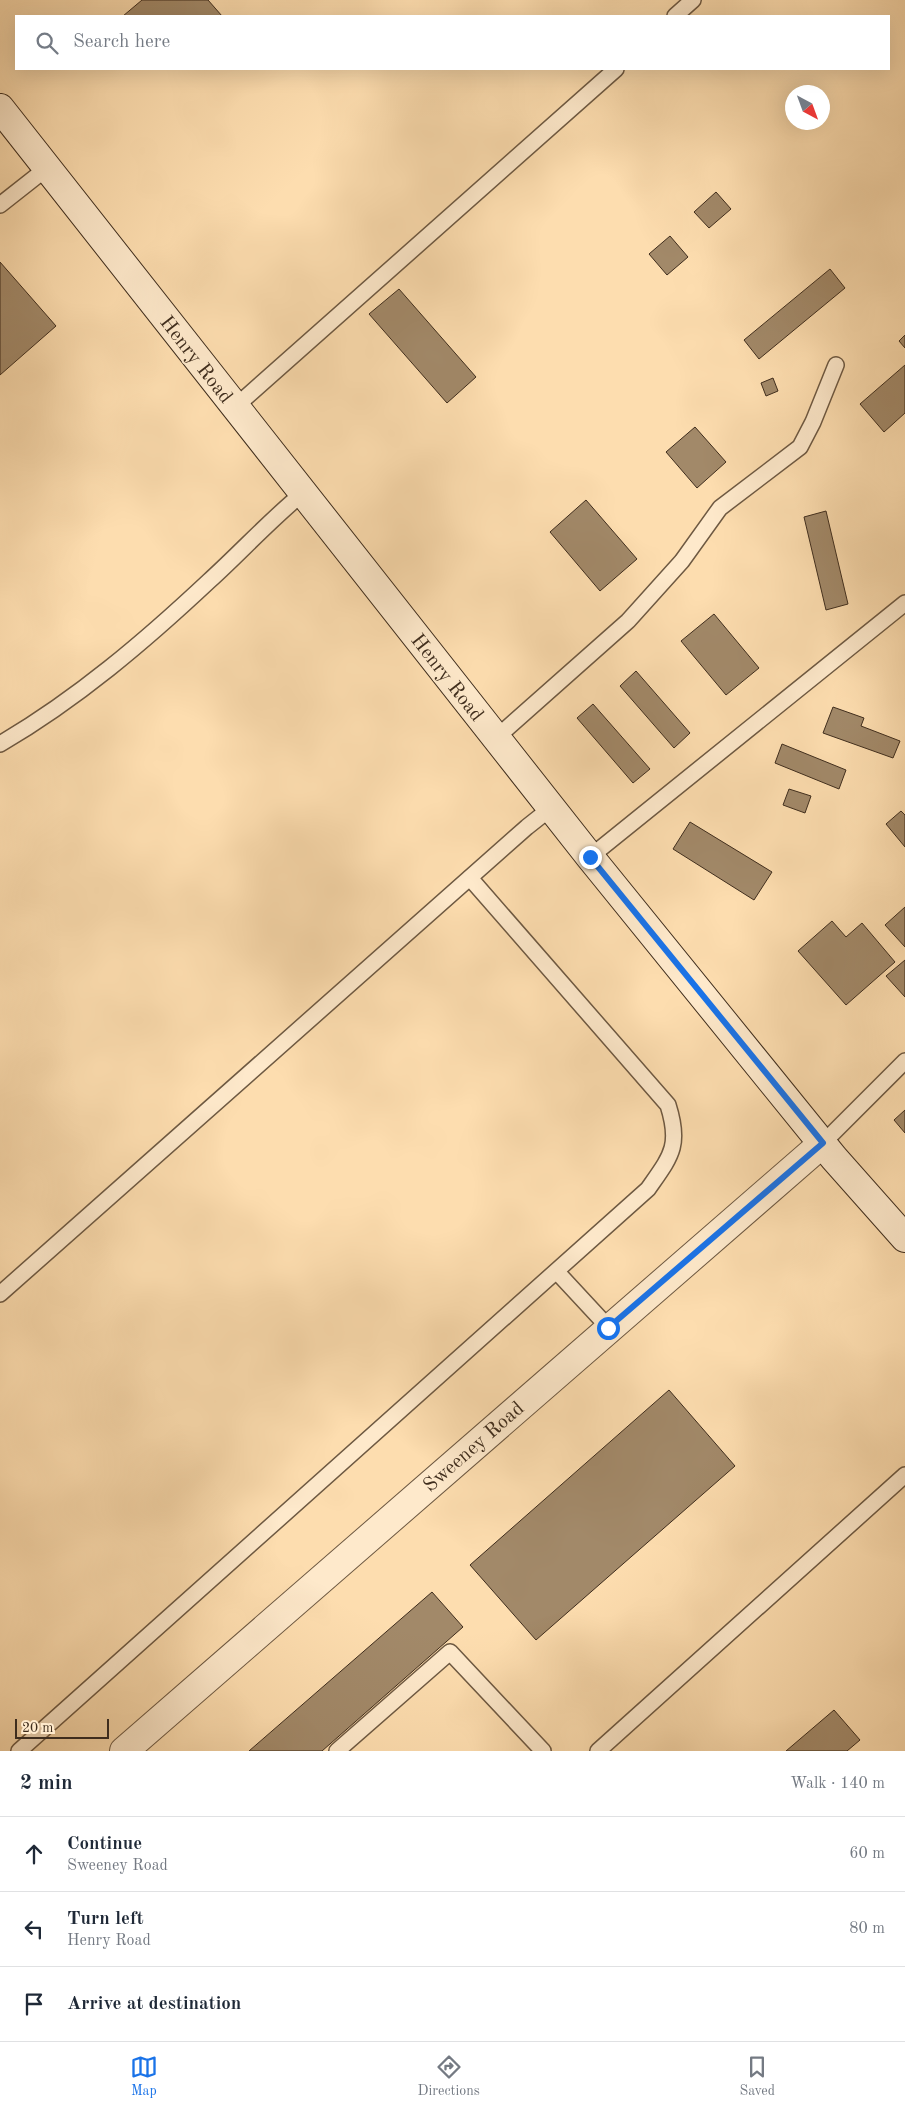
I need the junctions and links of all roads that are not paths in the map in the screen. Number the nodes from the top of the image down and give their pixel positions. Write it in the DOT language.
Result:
graph roads {
  1 [pos="693,0"];
  2 [pos="676,15"];
  3 [pos="615,70"];
  4 [pos="0,108"];
  5 [pos="47,168"];
  6 [pos="0,205"];
  7 [pos="836,365"];
  8 [pos="235,407"];
  9 [pos="303,493"];
  10 [pos="905,603"];
  11 [pos="496,738"];
  12 [pos="0,744"];
  13 [pos="552,808"];
  14 [pos="590,857"];
  15 [pos="470,878"];
  16 [pos="905,1061"];
  17 [pos="823,1143"];
  18 [pos="905,1238"];
  19 [pos="557,1272"];
  20 [pos="0,1294"];
  21 [pos="608,1328"];
  22 [pos="905,1475"];
  23 [pos="19,1751"];
  24 [pos="124,1751"];
  25 [pos="336,1751"];
  26 [pos="543,1751"];
  27 [pos="598,1751"];
  1 -- 2 [label="lane"];
  3 -- 8 [label="lane"];
  4 -- 5 [label="street, Henry Road"];
  5 -- 6 [label="lane"];
  5 -- 8 [label="street, Henry Road"];
  7 -- 11 [label="lane"];
  8 -- 9 [label="street, Henry Road"];
  9 -- 11 [label="street, Henry Road"];
  9 -- 12 [label="lane"];
  10 -- 14 [label="lane"];
  11 -- 13 [label="street, Henry Road"];
  13 -- 14 [label="street, Henry Road"];
  13 -- 15 [label="lane"];
  14 -- 17 [label="street, Henry Road"];
  15 -- 19 [label="lane"];
  15 -- 20 [label="lane"];
  16 -- 17 [label="lane"];
  17 -- 18 [label="street, Henry Road"];
  17 -- 21 [label="street, Sweeney Road"];
  19 -- 21 [label="lane"];
  19 -- 23 [label="lane"];
  21 -- 24 [label="street, Sweeney Road"];
  22 -- 27 [label="lane"];
  25 -- 26 [label="lane"];
}
